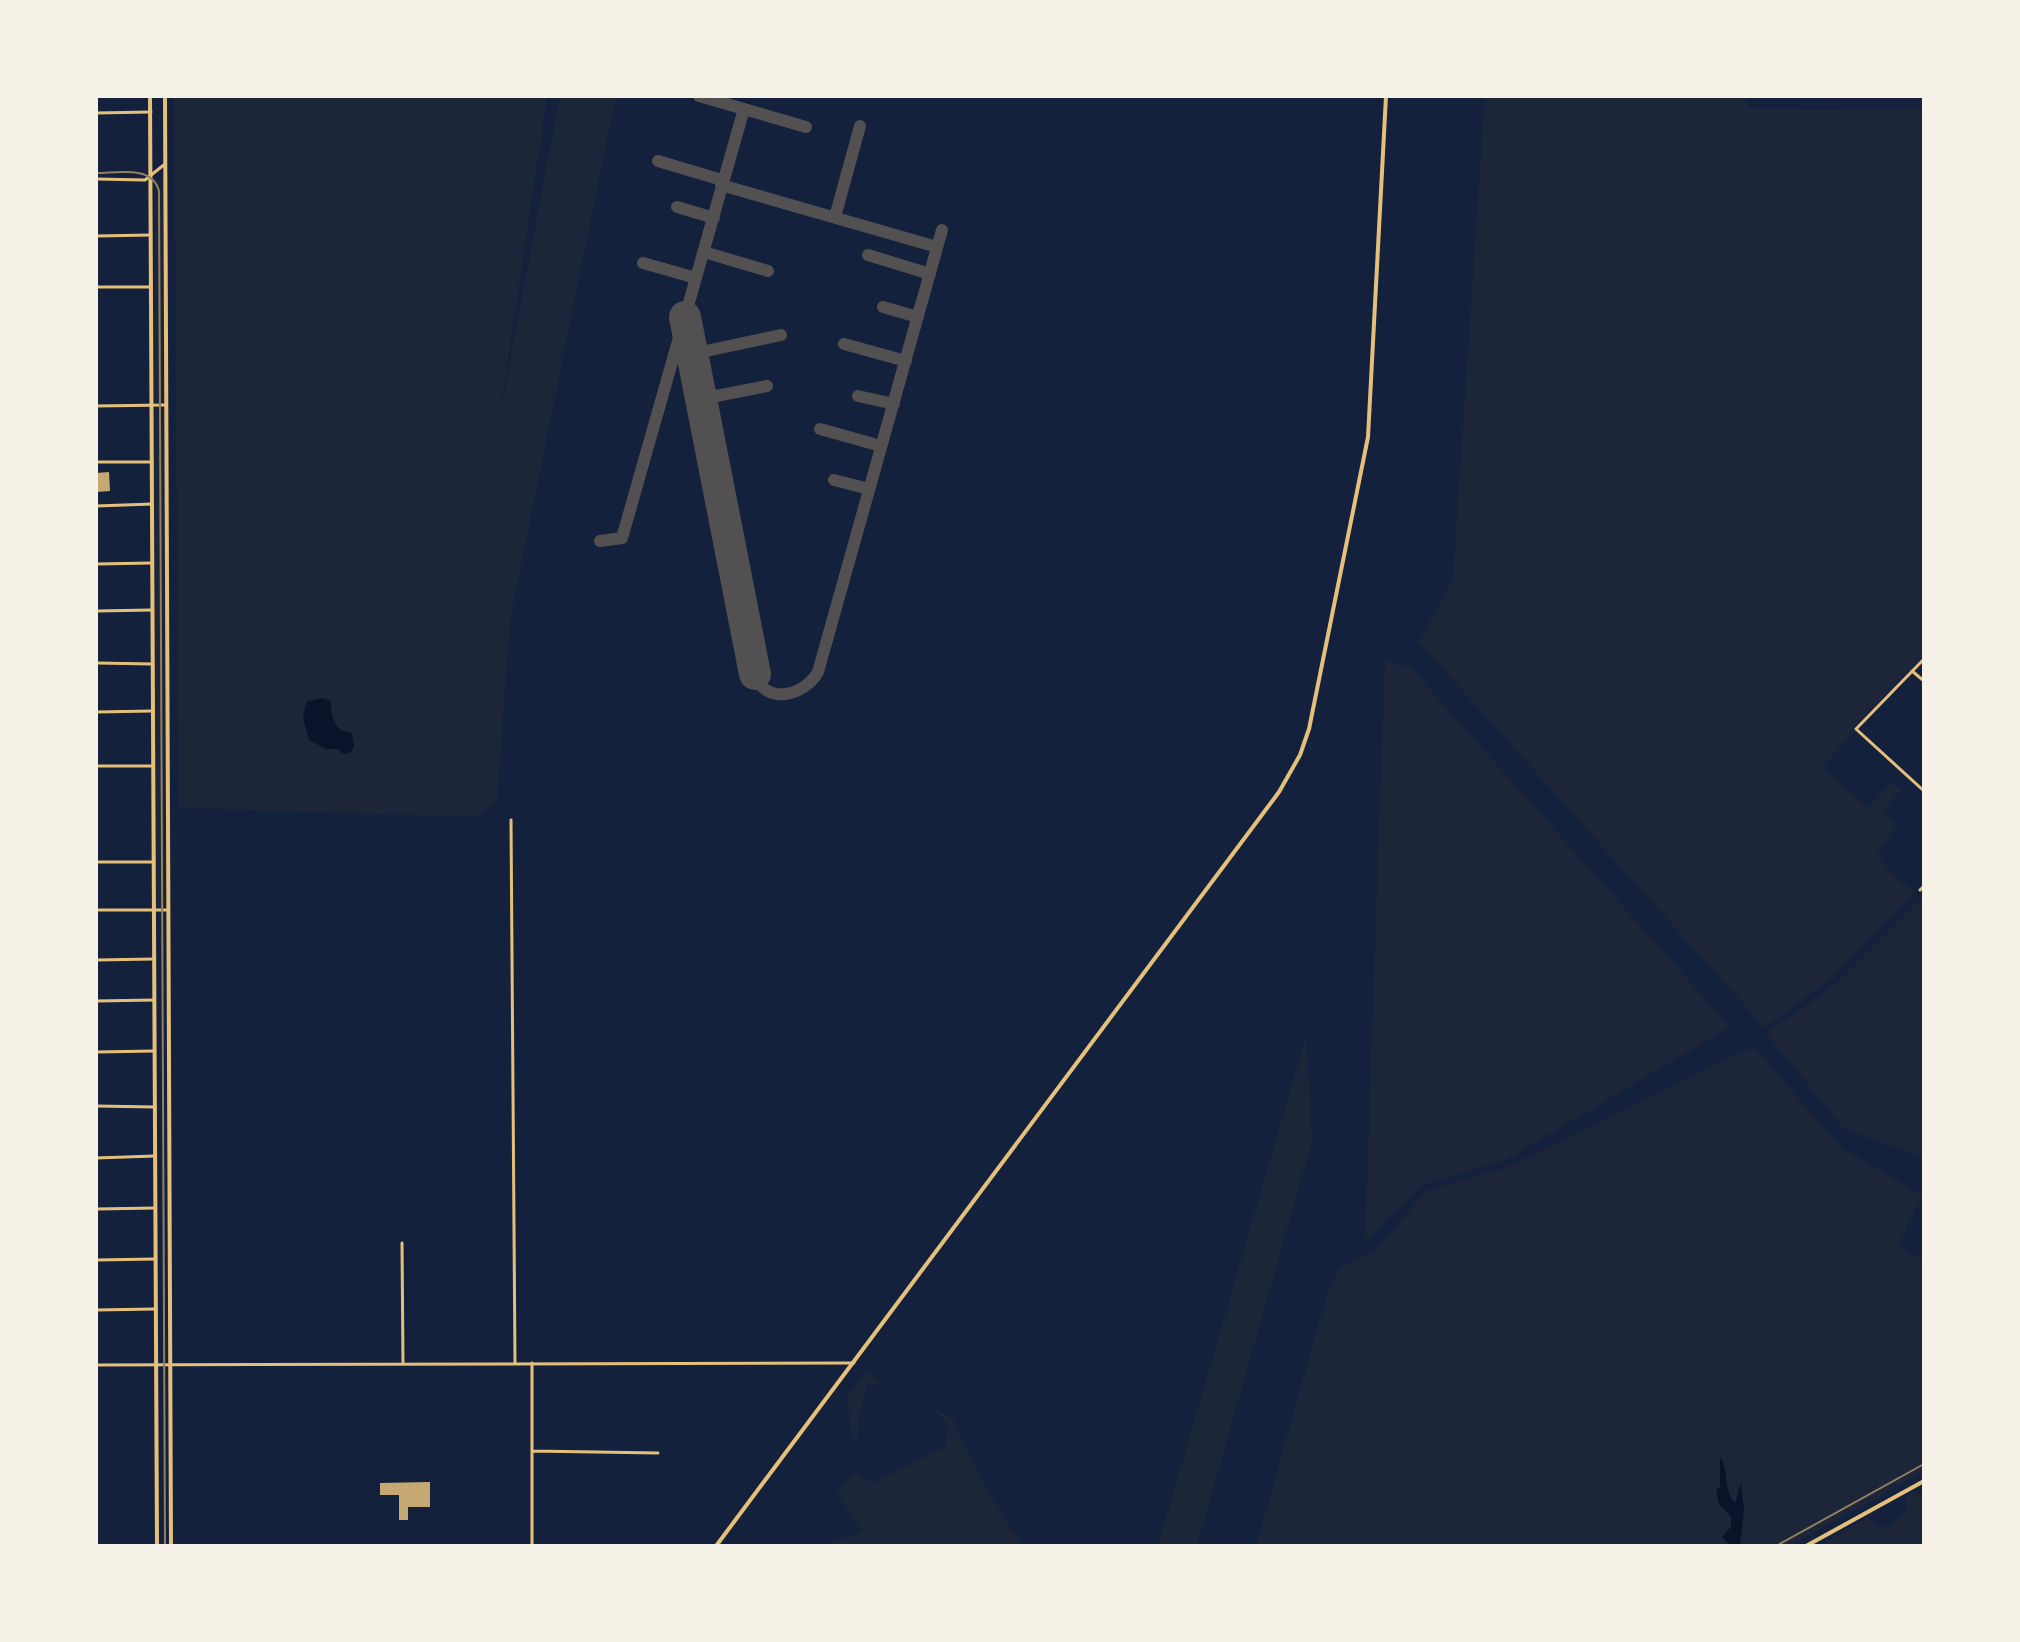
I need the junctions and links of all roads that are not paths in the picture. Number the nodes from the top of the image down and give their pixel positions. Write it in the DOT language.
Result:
graph roads {
  1 [pos="150,96"];
  2 [pos="165,96"];
  3 [pos="1386,96"];
  4 [pos="151,112"];
  5 [pos="96,113"];
  6 [pos="165,164"];
  7 [pos="151,177"];
  8 [pos="96,179"];
  9 [pos="151,235"];
  10 [pos="96,236"];
  11 [pos="96,287"];
  12 [pos="151,287"];
  13 [pos="166,405"];
  14 [pos="96,406"];
  15 [pos="152,406"];
  16 [pos="96,462"];
  17 [pos="152,462"];
  18 [pos="152,504"];
  19 [pos="96,506"];
  20 [pos="153,563"];
  21 [pos="96,564"];
  22 [pos="153,610"];
  23 [pos="96,611"];
  24 [pos="1924,659"];
  25 [pos="96,663"];
  26 [pos="153,664"];
  27 [pos="1912,671"];
  28 [pos="1924,681"];
  29 [pos="153,711"];
  30 [pos="96,712"];
  31 [pos="96,766"];
  32 [pos="153,766"];
  33 [pos="1924,791"];
  34 [pos="511,820"];
  35 [pos="96,862"];
  36 [pos="154,862"];
  37 [pos="1924,886"];
  38 [pos="1920,890"];
  39 [pos="96,910"];
  40 [pos="154,910"];
  41 [pos="168,910"];
  42 [pos="154,959"];
  43 [pos="96,960"];
  44 [pos="154,1000"];
  45 [pos="96,1001"];
  46 [pos="154,1051"];
  47 [pos="96,1052"];
  48 [pos="96,1106"];
  49 [pos="155,1107"];
  50 [pos="155,1141"];
  51 [pos="169,1141"];
  52 [pos="155,1156"];
  53 [pos="96,1158"];
  54 [pos="155,1208"];
  55 [pos="96,1209"];
  56 [pos="402,1243"];
  57 [pos="155,1259"];
  58 [pos="96,1260"];
  59 [pos="155,1309"];
  60 [pos="96,1310"];
  61 [pos="403,1362"];
  62 [pos="515,1363"];
  63 [pos="532,1363"];
  64 [pos="854,1363"];
  65 [pos="155,1364"];
  66 [pos="170,1364"];
  67 [pos="96,1365"];
  68 [pos="532,1451"];
  69 [pos="658,1453"];
  70 [pos="1924,1481"];
  71 [pos="157,1546"];
  72 [pos="171,1546"];
  73 [pos="532,1546"];
  74 [pos="716,1546"];
  75 [pos="1806,1546"];
  1 -- 4 [label="main road"];
  2 -- 6 [label="main road"];
  3 -- 64 [label="main road"];
  4 -- 5 [label="street"];
  4 -- 7 [label="main road"];
  6 -- 7 [label="street"];
  6 -- 13 [label="main road"];
  7 -- 8 [label="street"];
  7 -- 9 [label="main road"];
  9 -- 10 [label="street"];
  9 -- 12 [label="main road"];
  11 -- 12 [label="street"];
  12 -- 15 [label="main road"];
  13 -- 15 [label="street"];
  13 -- 41 [label="main road"];
  14 -- 15 [label="street"];
  15 -- 17 [label="main road"];
  16 -- 17 [label="street"];
  17 -- 18 [label="main road"];
  18 -- 19 [label="street"];
  18 -- 20 [label="main road"];
  20 -- 21 [label="street"];
  20 -- 22 [label="main road"];
  22 -- 23 [label="street"];
  22 -- 26 [label="main road"];
  24 -- 27 [label="street"];
  25 -- 26 [label="street"];
  26 -- 29 [label="main road"];
  27 -- 28 [label="street"];
  27 -- 33 [label="street"];
  29 -- 30 [label="street"];
  29 -- 32 [label="main road"];
  31 -- 32 [label="street"];
  32 -- 36 [label="main road"];
  34 -- 62 [label="street"];
  35 -- 36 [label="street"];
  36 -- 40 [label="main road"];
  37 -- 38 [label="street"];
  39 -- 40 [label="street"];
  40 -- 41 [label="street"];
  40 -- 42 [label="main road"];
  41 -- 51 [label="main road"];
  42 -- 43 [label="street"];
  42 -- 44 [label="main road"];
  44 -- 45 [label="street"];
  44 -- 46 [label="main road"];
  46 -- 47 [label="street"];
  46 -- 49 [label="main road"];
  48 -- 49 [label="street"];
  49 -- 50 [label="main road"];
  50 -- 51 [label="main road"];
  50 -- 52 [label="main road"];
  51 -- 66 [label="main road"];
  52 -- 53 [label="street"];
  52 -- 54 [label="main road"];
  54 -- 55 [label="street"];
  54 -- 57 [label="main road"];
  56 -- 61 [label="street"];
  57 -- 58 [label="street"];
  57 -- 59 [label="main road"];
  59 -- 60 [label="street"];
  59 -- 65 [label="main road"];
  61 -- 62 [label="street"];
  61 -- 66 [label="street"];
  62 -- 63 [label="street"];
  63 -- 64 [label="street"];
  63 -- 68 [label="street"];
  64 -- 74 [label="main road"];
  65 -- 66 [label="street"];
  65 -- 67 [label="street"];
  65 -- 71 [label="main road"];
  66 -- 72 [label="main road"];
  68 -- 69 [label="street"];
  68 -- 73 [label="street"];
  70 -- 75 [label="main road"];
}
